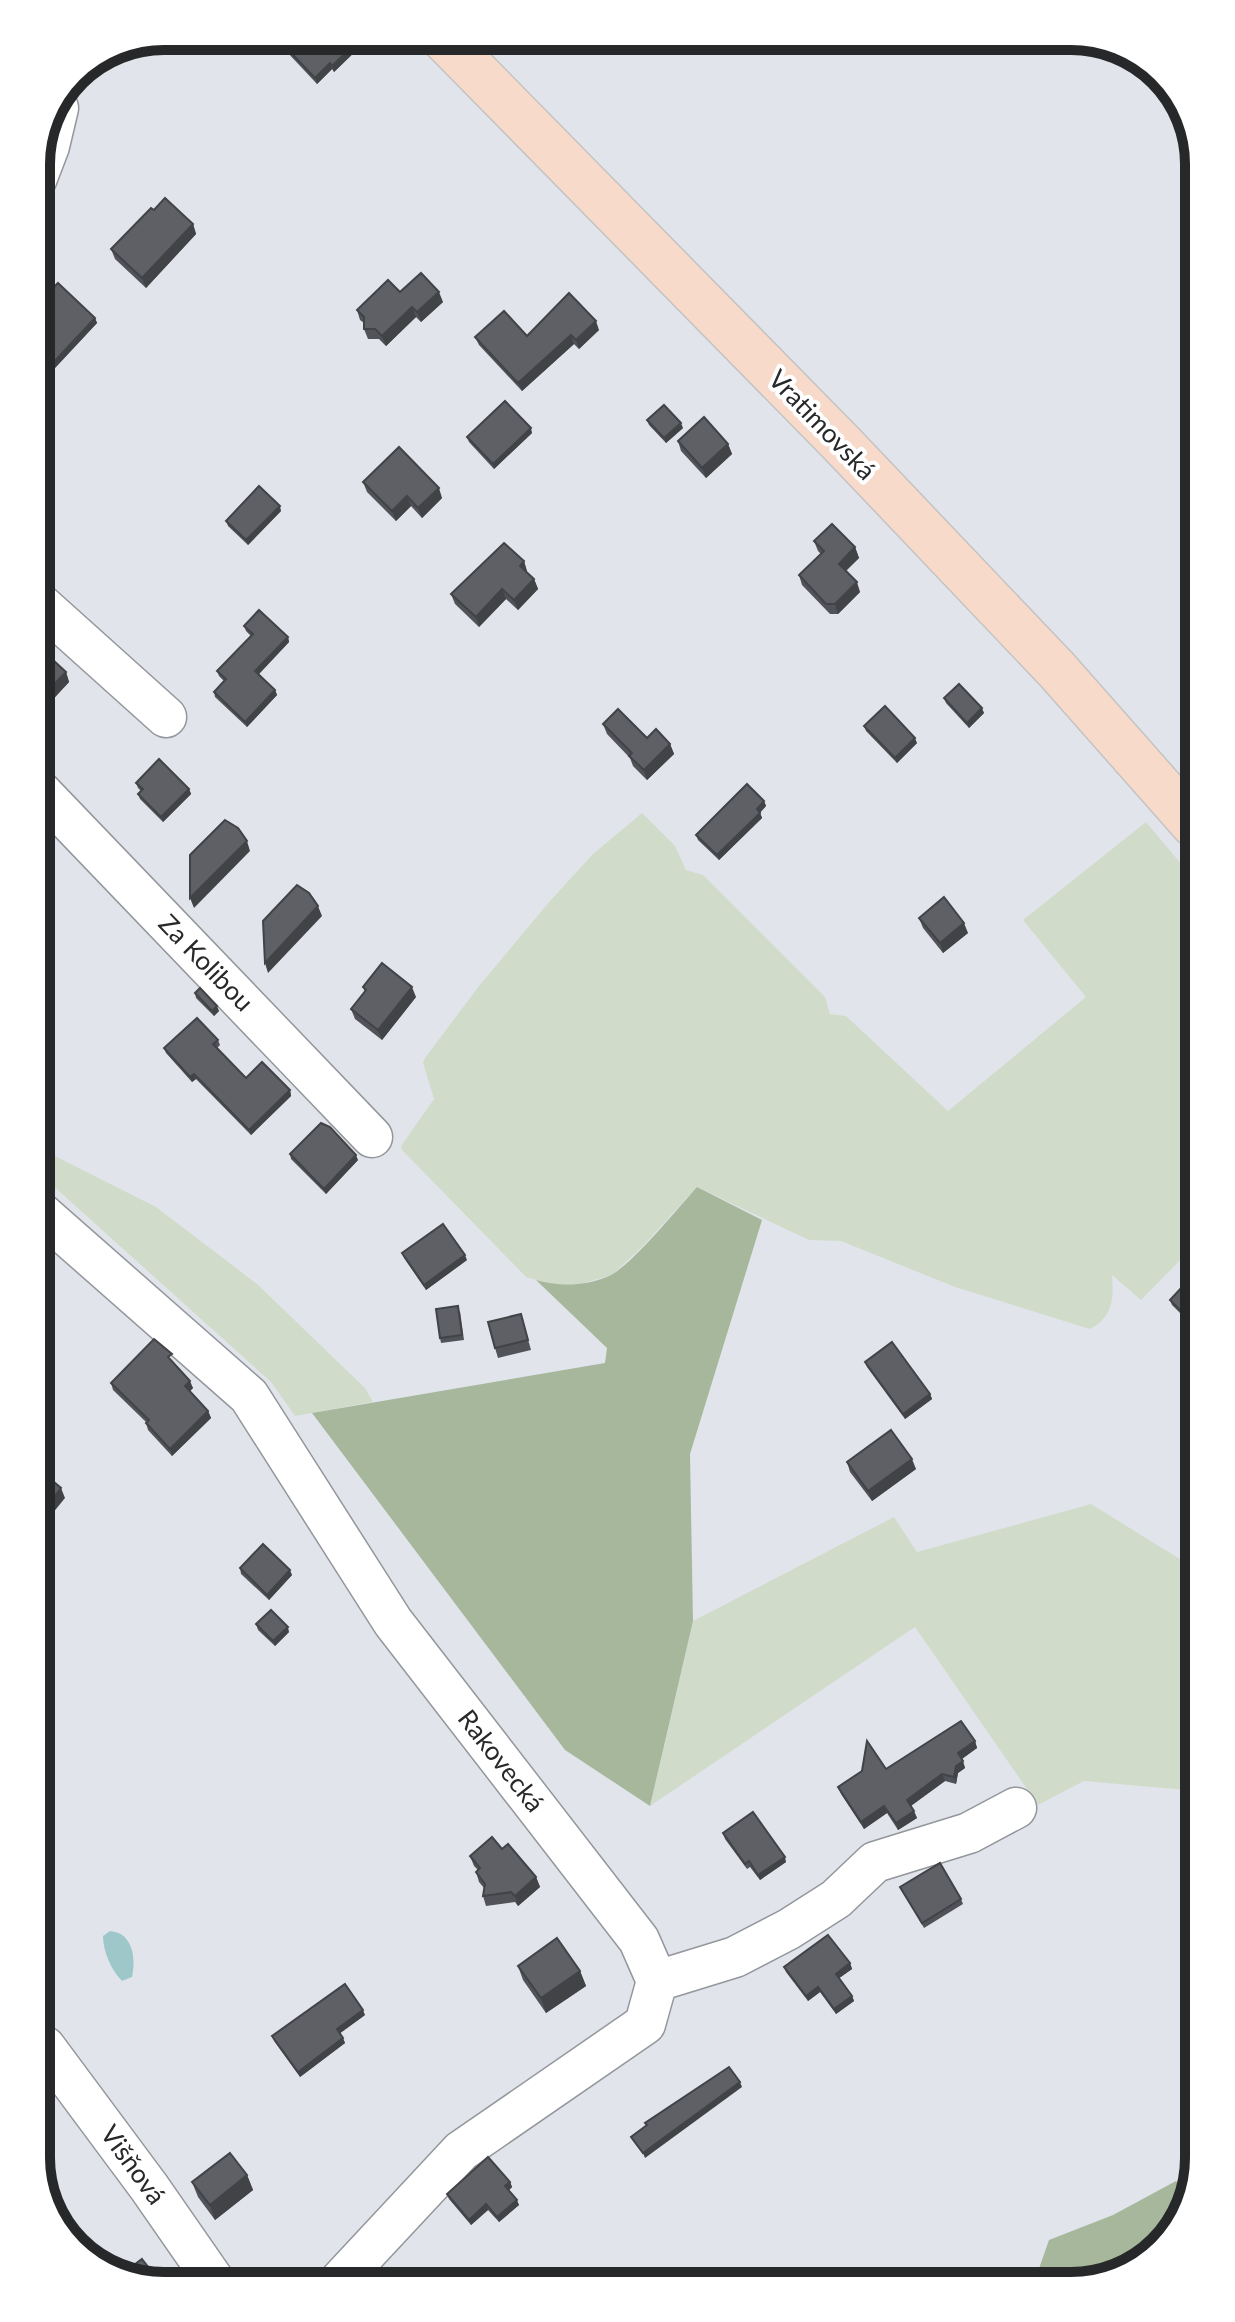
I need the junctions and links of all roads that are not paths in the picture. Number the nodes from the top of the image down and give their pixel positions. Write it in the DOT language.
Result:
graph roads {
  1 [pos="455,50"];
  2 [pos="50,613"];
  3 [pos="166,717"];
  4 [pos="50,801"];
  5 [pos="1185,815"];
  6 [pos="372,1137"];
  7 [pos="50,1221"];
  8 [pos="1016,1808"];
  9 [pos="657,1981"];
  10 [pos="50,2054"];
  11 [pos="208,2272"];
  12 [pos="348,2272"];
  1 -- 5 [label="main road, Vratimovská"];
  2 -- 3 [label="street"];
  4 -- 6 [label="street, Za Kolibou"];
  7 -- 9 [label="street, Rakovecká"];
  8 -- 9 [label="street"];
  9 -- 12 [label="street"];
  10 -- 11 [label="street, Višňová"];
}
